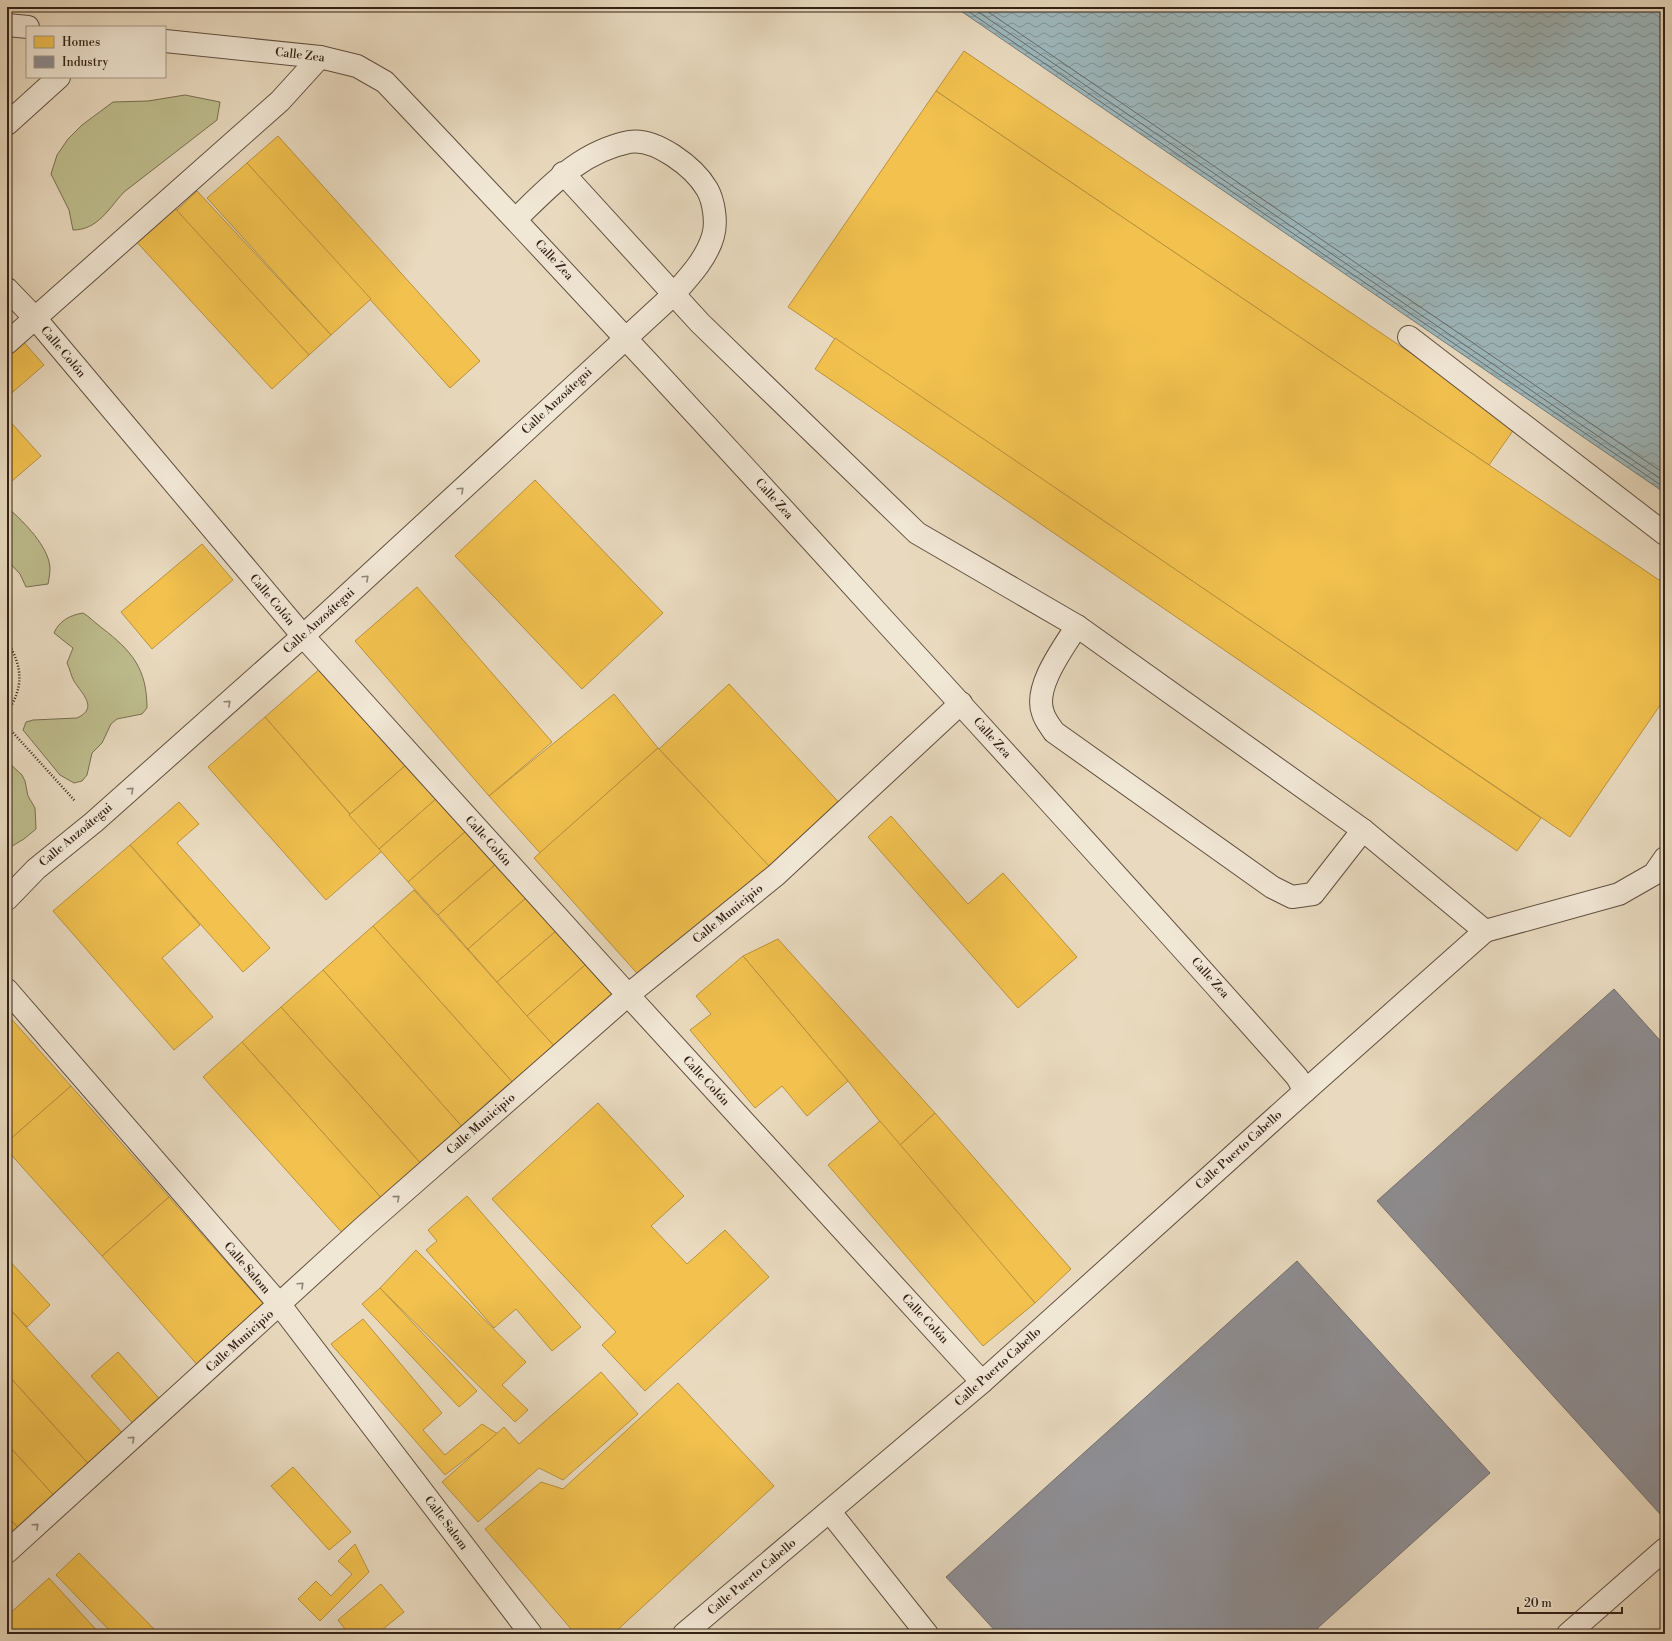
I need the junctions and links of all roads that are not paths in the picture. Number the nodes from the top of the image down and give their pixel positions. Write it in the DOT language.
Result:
graph roads {
  1 [pos="7,25"];
  2 [pos="26,27"];
  3 [pos="166,41"];
  4 [pos="320,57"];
  5 [pos="58,78"];
  6 [pos="7,124"];
  7 [pos="564,173"];
  8 [pos="516,220"];
  9 [pos="7,289"];
  10 [pos="674,294"];
  11 [pos="32,321"];
  12 [pos="1409,337"];
  13 [pos="626,338"];
  14 [pos="7,343"];
  15 [pos="1665,534"];
  16 [pos="1077,626"];
  17 [pos="303,636"];
  18 [pos="961,704"];
  19 [pos="1363,830"];
  20 [pos="1665,858"];
  21 [pos="7,899"];
  22 [pos="1485,931"];
  23 [pos="7,990"];
  24 [pos="628,996"];
  25 [pos="1305,1091"];
  26 [pos="280,1305"];
  27 [pos="982,1382"];
  28 [pos="830,1512"];
  29 [pos="1665,1549"];
  30 [pos="7,1552"];
  31 [pos="531,1634"];
  32 [pos="684,1634"];
  33 [pos="927,1634"];
  34 [pos="1568,1634"];
  1 -- 2 [label="street"];
  3 -- 4 [label="street, Calle Zea"];
  4 -- 8 [label="street, Calle Zea"];
  4 -- 11 [label="street"];
  5 -- 6 [label="street"];
  7 -- 8 [label="street, Calle Anzoátegui"];
  7 -- 10 [label="street"];
  7 -- 10 [label="street, Calle Anzoátegui"];
  8 -- 13 [label="street, Calle Zea"];
  9 -- 11 [label="street, Calle Colón"];
  10 -- 13 [label="street, Calle Anzoátegui"];
  10 -- 16 [label="street"];
  11 -- 14 [label="street"];
  11 -- 17 [label="street, Calle Colón"];
  12 -- 15 [label="street"];
  17 -- 13 [label="street, Calle Anzoátegui, one-way"];
  13 -- 18 [label="street, Calle Zea"];
  16 -- 19 [label="street"];
  16 -- 19 [label="street"];
  21 -- 17 [label="street, Calle Anzoátegui, one-way"];
  17 -- 24 [label="street, Calle Colón"];
  18 -- 24 [label="street, Calle Municipio"];
  18 -- 25 [label="street, Calle Zea"];
  19 -- 22 [label="street"];
  20 -- 22 [label="street"];
  22 -- 25 [label="street, Calle Puerto Cabello"];
  23 -- 26 [label="street, Calle Salom"];
  26 -- 24 [label="street, Calle Municipio, one-way"];
  24 -- 27 [label="street, Calle Colón"];
  25 -- 27 [label="street, Calle Puerto Cabello"];
  30 -- 26 [label="street, Calle Municipio, one-way"];
  26 -- 31 [label="street, Calle Salom"];
  27 -- 28 [label="street, Calle Puerto Cabello"];
  28 -- 32 [label="street, Calle Puerto Cabello"];
  28 -- 33 [label="street"];
  29 -- 34 [label="street"];
}
